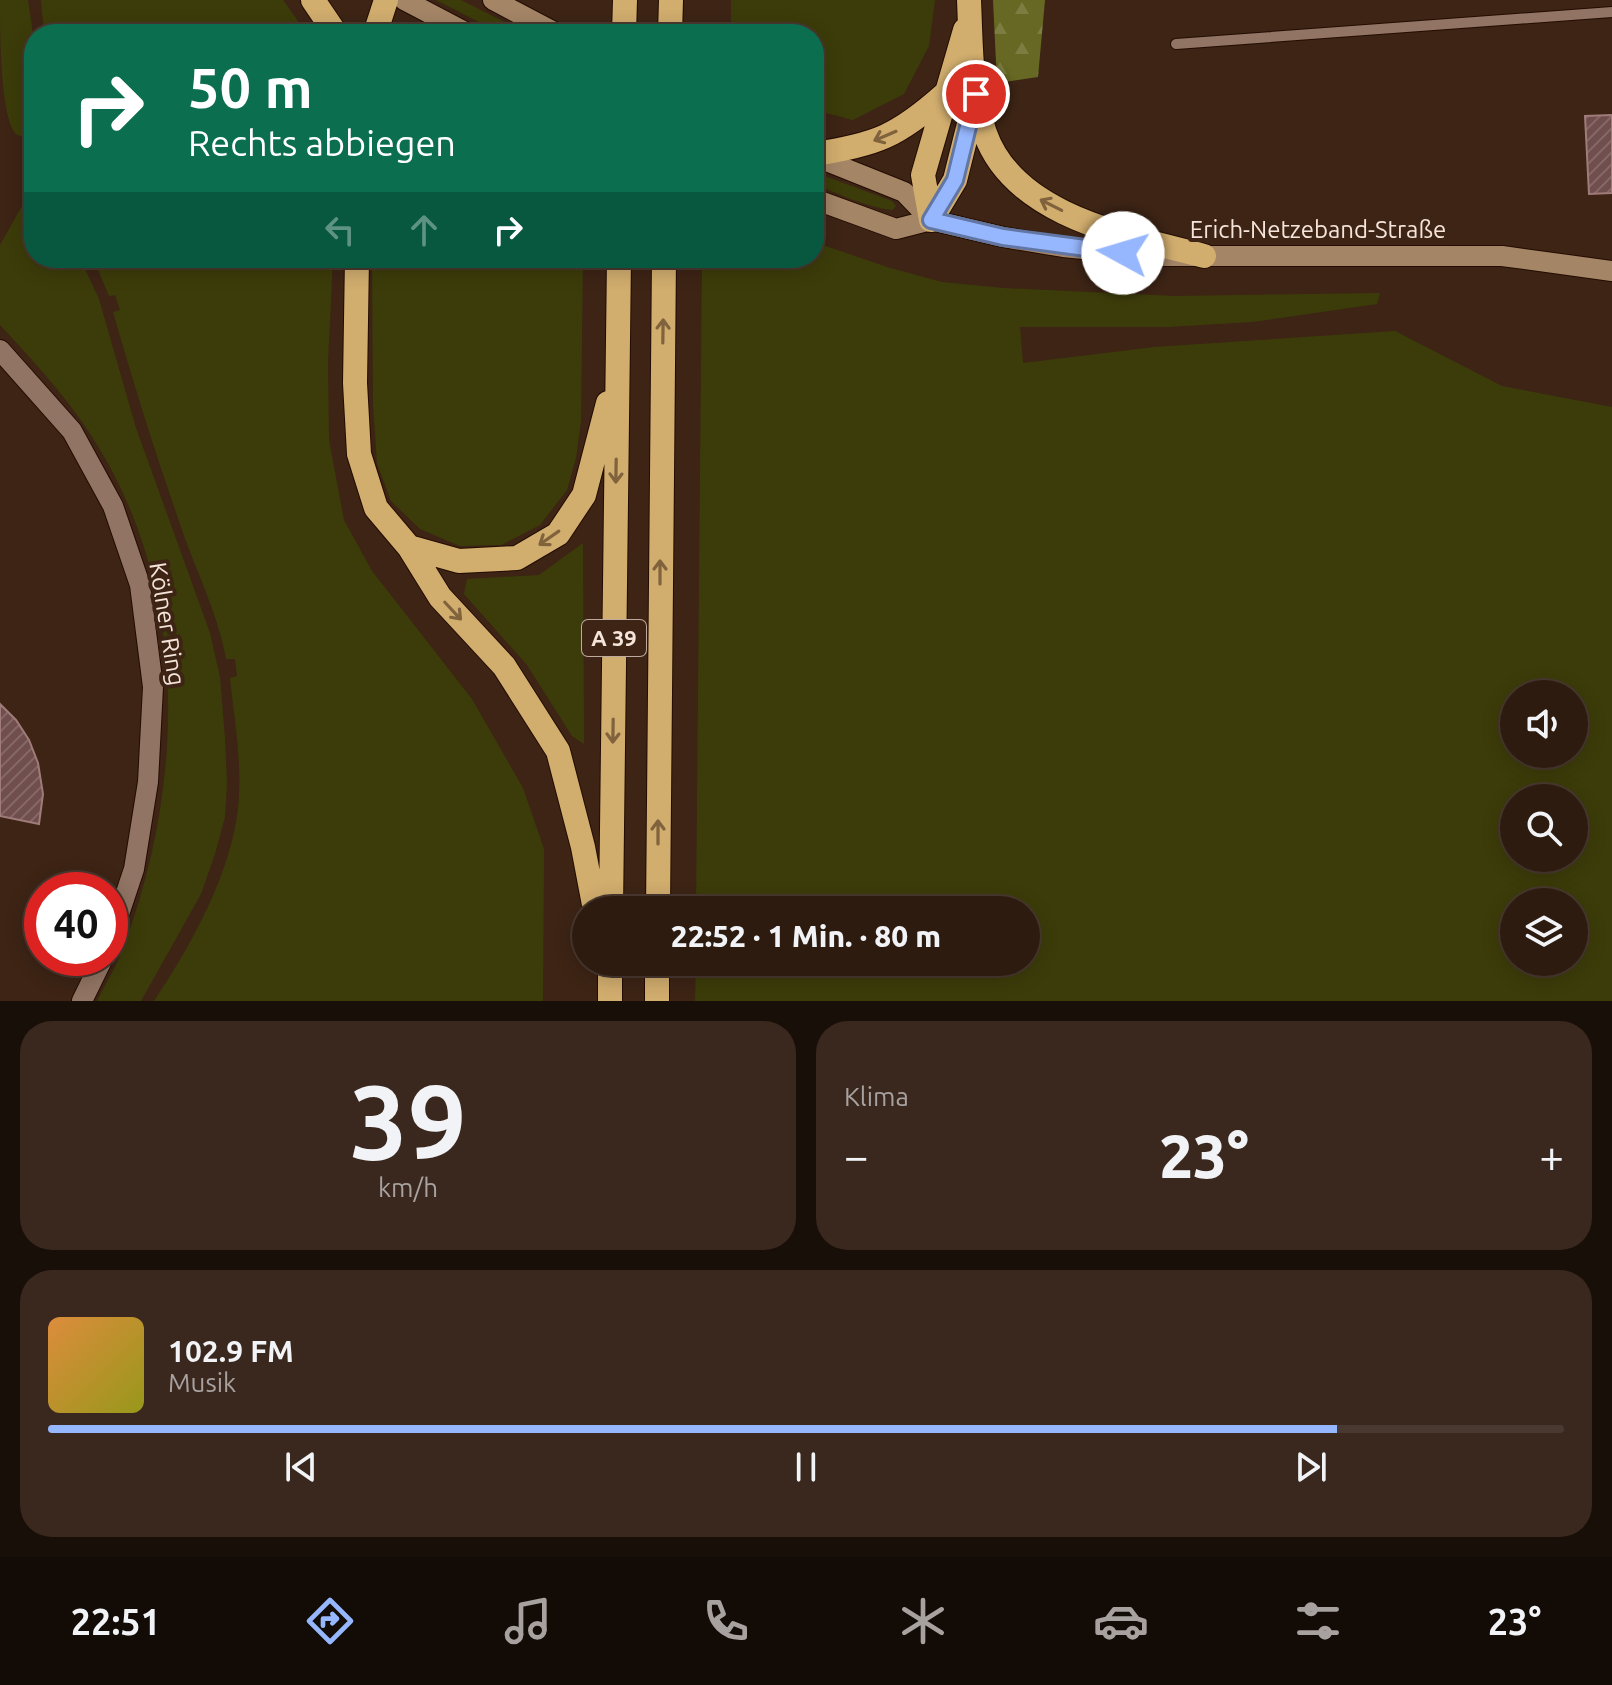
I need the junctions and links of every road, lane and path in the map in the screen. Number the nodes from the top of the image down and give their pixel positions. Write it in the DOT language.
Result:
graph roads {
  1 [pos="313,0"];
  2 [pos="386,0"];
  3 [pos="404,0"];
  4 [pos="493,0"];
  5 [pos="625,0"];
  6 [pos="969,8"];
  7 [pos="1612,12"];
  8 [pos="329,24"];
  9 [pos="378,24"];
  10 [pos="450,24"];
  11 [pos="539,24"];
  12 [pos="624,24"];
  13 [pos="1176,44"];
  14 [pos="945,94"];
  15 [pos="976,94"];
  16 [pos="824,153"];
  17 [pos="824,159"];
  18 [pos="824,203"];
  19 [pos="931,220"];
  20 [pos="1204,256"];
  21 [pos="357,268"];
  22 [pos="619,268"];
  23 [pos="664,268"];
  24 [pos="1612,271"];
  25 [pos="0,350"];
  26 [pos="617,365"];
  27 [pos="409,547"];
  28 [pos="128,887"];
  29 [pos="592,896"];
  30 [pos="611,896"];
  31 [pos="658,896"];
  32 [pos="94,976"];
  33 [pos="657,976"];
  34 [pos="82,1001"];
  35 [pos="657,1001"];
  1 -- 8 [label="highway"];
  2 -- 9 [label="highway"];
  3 -- 10 [label="street"];
  4 -- 11 [label="street"];
  5 -- 12 [label="highway"];
  6 -- 14 [label="highway"];
  6 -- 15 [label="highway"];
  7 -- 13 [label="lane"];
  14 -- 16 [label="highway, one-way"];
  14 -- 19 [label="highway"];
  15 -- 19 [label="highway"];
  20 -- 15 [label="highway, one-way"];
  17 -- 19 [label="street"];
  18 -- 19 [label="street"];
  19 -- 20 [label="street, Erich-Netzeband-Straße"];
  20 -- 24 [label="street, Erich-Netzeband-Straße"];
  21 -- 27 [label="highway"];
  22 -- 26 [label="highway, A 39"];
  31 -- 23 [label="highway, A 39, one-way"];
  25 -- 28 [label="street, Kölner Ring"];
  26 -- 27 [label="highway, one-way"];
  26 -- 30 [label="highway, A 39, one-way"];
  27 -- 29 [label="highway, one-way"];
  32 -- 34 [label="street"];
  33 -- 35 [label="highway"];
}
